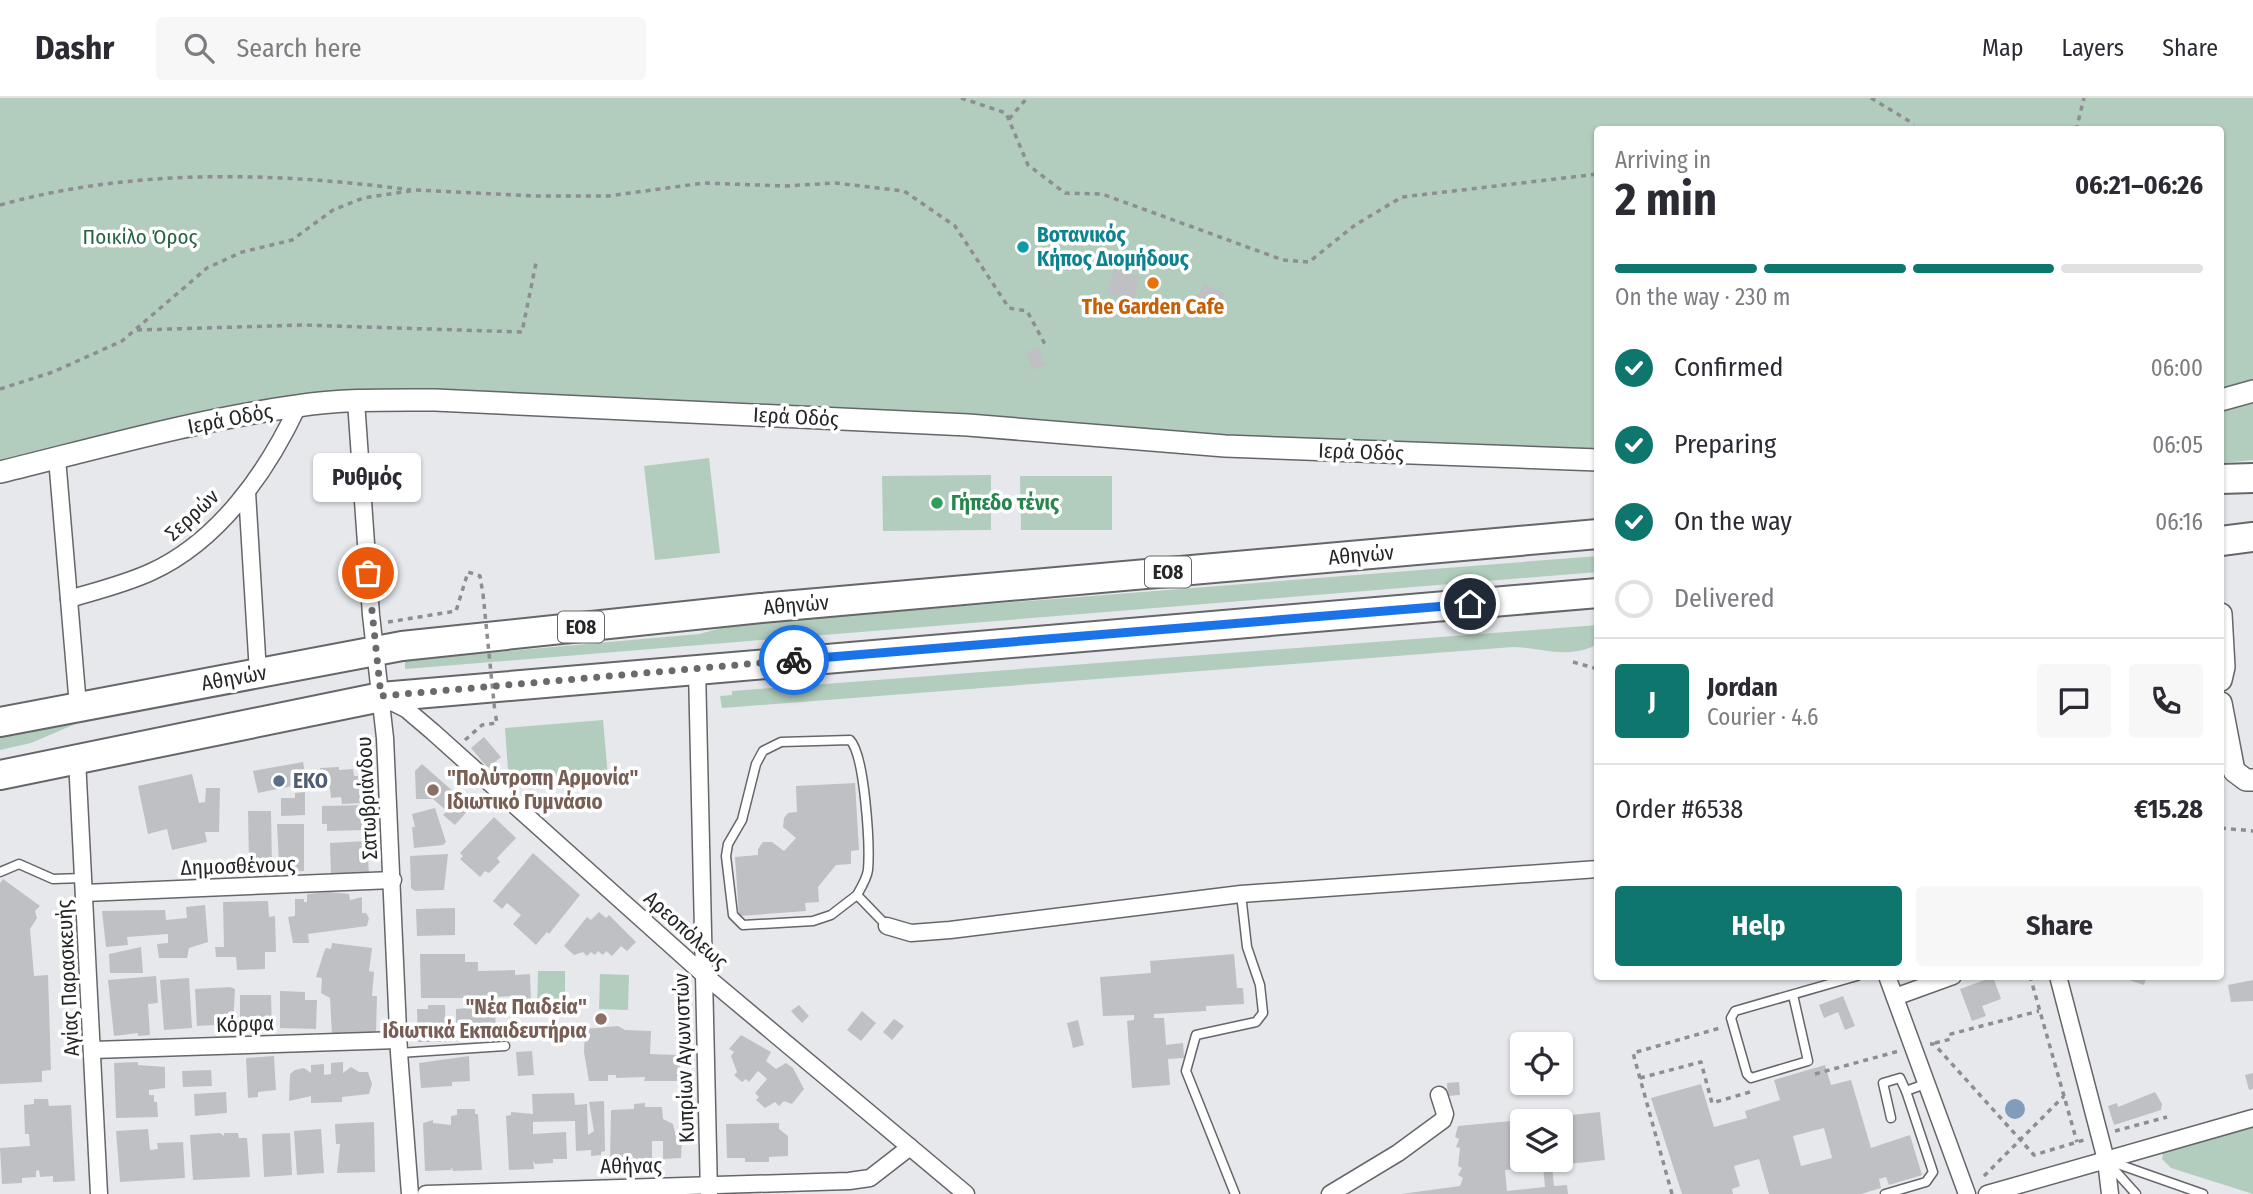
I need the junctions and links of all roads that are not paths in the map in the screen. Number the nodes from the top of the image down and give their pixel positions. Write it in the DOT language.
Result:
graph roads {
  1 [pos="2253,391"];
  2 [pos="2224,399"];
  3 [pos="356,401"];
  4 [pos="298,405"];
  5 [pos="57,458"];
  6 [pos="1594,460"];
  7 [pos="0,472"];
  8 [pos="2253,478"];
  9 [pos="2224,479"];
  10 [pos="247,492"];
  11 [pos="1594,534"];
  12 [pos="2253,537"];
  13 [pos="2224,541"];
  14 [pos="1594,593"];
  15 [pos="69,600"];
  16 [pos="374,637"];
  17 [pos="696,669"];
  18 [pos="258,673"];
  19 [pos="381,696"];
  20 [pos="78,706"];
  21 [pos="2224,713"];
  22 [pos="0,722"];
  23 [pos="77,759"];
  24 [pos="0,775"];
  25 [pos="2243,775"];
  26 [pos="1594,869"];
  27 [pos="0,872"];
  28 [pos="393,880"];
  29 [pos="84,885"];
  30 [pos="1241,894"];
  31 [pos="857,895"];
  32 [pos="887,926"];
  33 [pos="702,973"];
  34 [pos="1844,980"];
  35 [pos="1889,980"];
  36 [pos="1942,980"];
  37 [pos="2059,980"];
  38 [pos="1793,995"];
  39 [pos="1895,997"];
  40 [pos="398,1046"];
  41 [pos="505,1046"];
  42 [pos="93,1050"];
  43 [pos="1925,1084"];
  44 [pos="1906,1091"];
  45 [pos="1439,1095"];
  46 [pos="1891,1118"];
  47 [pos="2253,1118"];
  48 [pos="910,1147"];
  49 [pos="2106,1160"];
  50 [pos="709,1190"];
  51 [pos="549,1191"];
  52 [pos="99,1194"];
  53 [pos="410,1194"];
  54 [pos="426,1194"];
  55 [pos="965,1194"];
  56 [pos="1235,1194"];
  57 [pos="1330,1194"];
  58 [pos="1885,1194"];
  59 [pos="1967,1194"];
  60 [pos="1987,1194"];
  61 [pos="2110,1194"];
  62 [pos="2137,1194"];
  63 [pos="2203,1194"];
  1 -- 2 [label="main road"];
  3 -- 4 [label="main road, Ιερά Οδός"];
  3 -- 6 [label="main road, Ιερά Οδός"];
  3 -- 16 [label="street, Σατωβριάνδου"];
  4 -- 5 [label="main road, Ιερά Οδός"];
  4 -- 10 [label="street, Σερρών"];
  5 -- 7 [label="main road, Ιερά Οδός"];
  5 -- 15 [label="street"];
  8 -- 9 [label="highway"];
  10 -- 15 [label="street, Σερρών"];
  10 -- 18 [label="street"];
  11 -- 16 [label="highway, Αθηνών / ΕΟ8"];
  12 -- 13 [label="highway"];
  14 -- 17 [label="highway"];
  15 -- 20 [label="street"];
  16 -- 18 [label="highway, Αθηνών / ΕΟ8"];
  16 -- 19 [label="street, Σατωβριάνδου"];
  17 -- 19 [label="highway"];
  17 -- 33 [label="street, Κυπρίων Αγωνιστών"];
  18 -- 20 [label="highway, Αθηνών / ΕΟ8"];
  19 -- 23 [label="highway"];
  19 -- 28 [label="street, Σατωβριάνδου"];
  19 -- 33 [label="street, Αρεοπόλεως"];
  20 -- 22 [label="highway, Αθηνών / ΕΟ8"];
  21 -- 25 [label="main road"];
  23 -- 24 [label="highway"];
  23 -- 29 [label="street, Αγίας Παρασκευής"];
  26 -- 30 [label="street"];
  27 -- 29 [label="lane"];
  28 -- 29 [label="street, Δημοσθένους"];
  28 -- 40 [label="street, Σατωβριάνδου"];
  29 -- 42 [label="street, Αγίας Παρασκευής"];
  30 -- 32 [label="street"];
  30 -- 56 [label="lane"];
  31 -- 31 [label="lane"];
  31 -- 32 [label="lane"];
  33 -- 48 [label="street, Αρεοπόλεως"];
  33 -- 50 [label="street, Κυπρίων Αγωνιστών"];
  34 -- 38 [label="lane"];
  35 -- 39 [label="street"];
  36 -- 39 [label="street"];
  37 -- 49 [label="street"];
  38 -- 38 [label="lane"];
  39 -- 43 [label="street"];
  40 -- 41 [label="lane"];
  40 -- 42 [label="street, Κόρφα"];
  40 -- 53 [label="street, Σατωβριάνδου"];
  42 -- 52 [label="street, Αγίας Παρασκευής"];
  43 -- 44 [label="lane"];
  43 -- 59 [label="street"];
  44 -- 46 [label="lane"];
  44 -- 58 [label="lane"];
  45 -- 57 [label="street"];
  47 -- 49 [label="street"];
  48 -- 50 [label="street, Αθήνας"];
  48 -- 55 [label="street, Αρεοπόλεως"];
  49 -- 60 [label="street"];
  49 -- 61 [label="street"];
  49 -- 62 [label="lane"];
  49 -- 63 [label="lane"];
  50 -- 51 [label="street, Αθήνας"];
  51 -- 54 [label="street, Αθήνας"];
}
